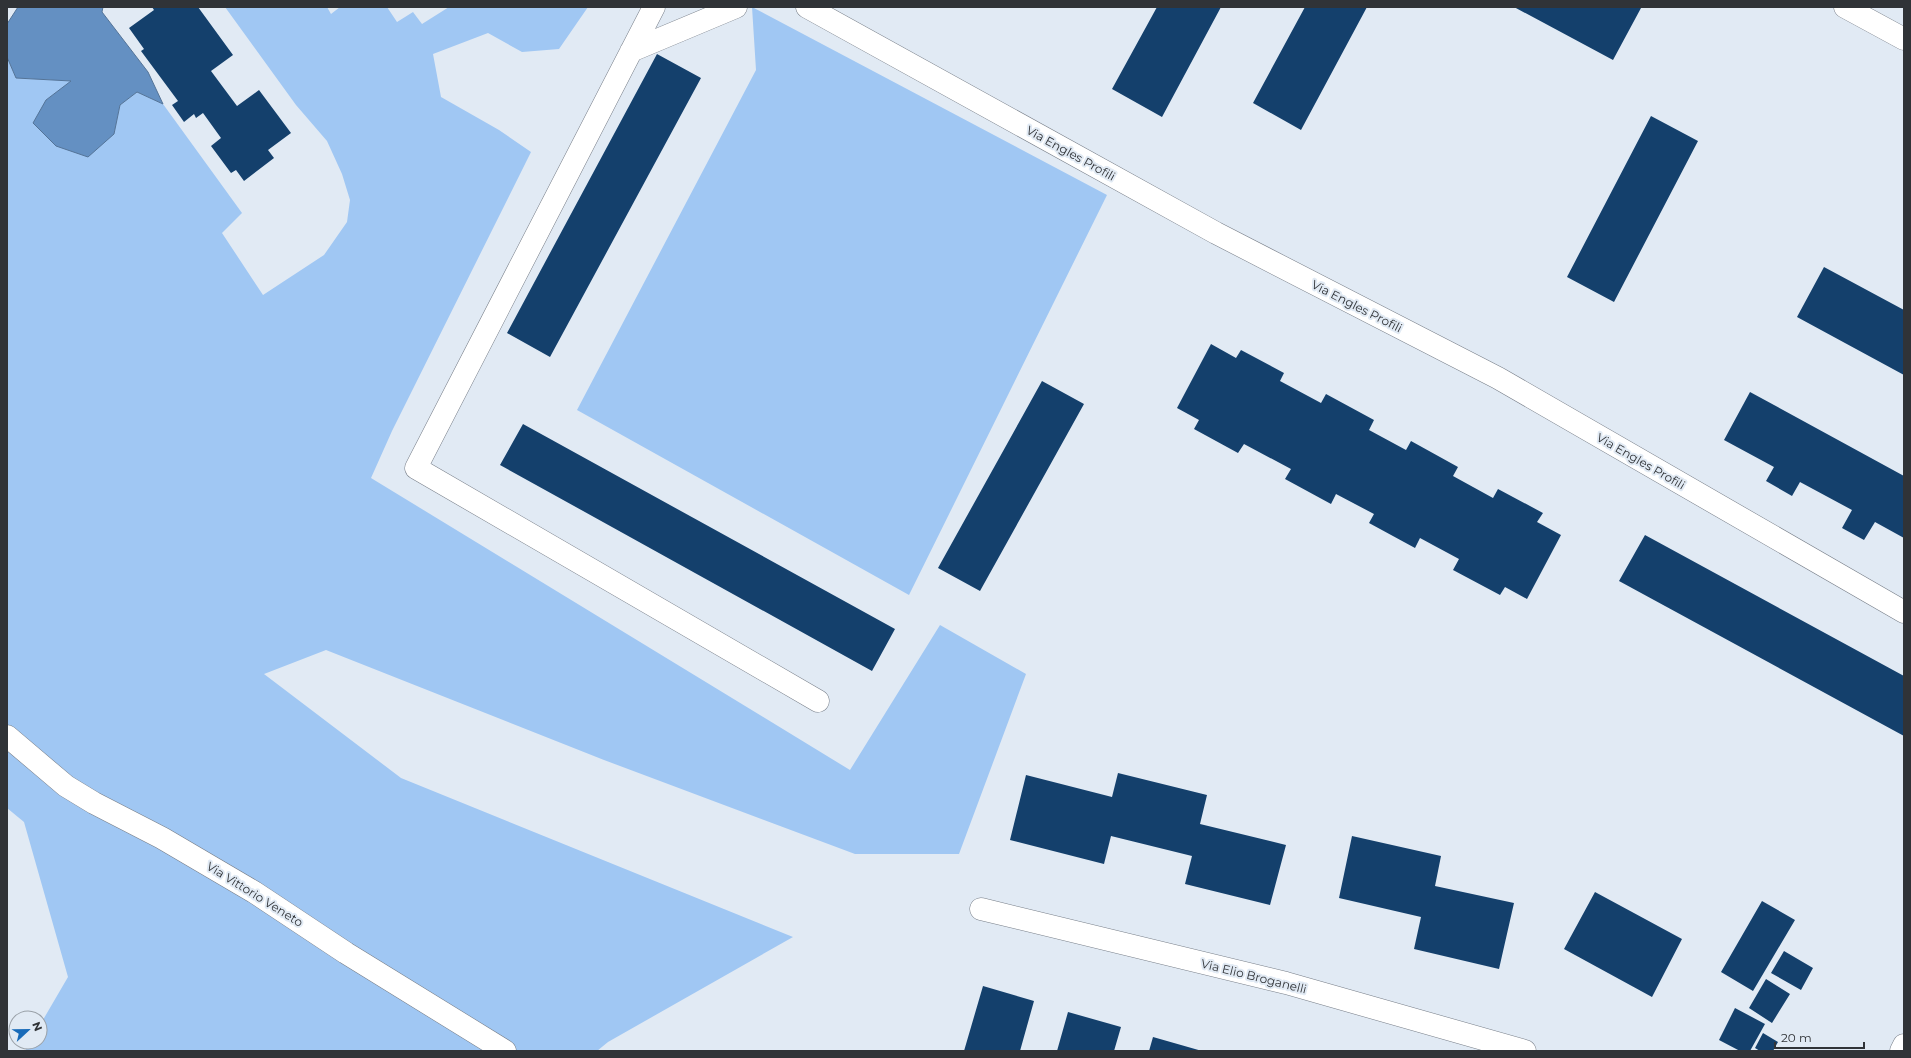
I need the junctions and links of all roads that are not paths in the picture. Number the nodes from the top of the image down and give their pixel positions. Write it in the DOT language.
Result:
graph roads {
  1 [pos="654,7"];
  2 [pos="736,7"];
  3 [pos="807,7"];
  4 [pos="1845,7"];
  5 [pos="1904,39"];
  6 [pos="631,51"];
  7 [pos="1904,612"];
  8 [pos="818,701"];
  9 [pos="7,736"];
  10 [pos="981,909"];
  11 [pos="1904,1045"];
  12 [pos="505,1051"];
  13 [pos="1525,1051"];
  14 [pos="1901,1051"];
  1 -- 6 [label="street"];
  2 -- 6 [label="street"];
  3 -- 7 [label="street, Via Engles Profili"];
  4 -- 5 [label="street"];
  6 -- 8 [label="street"];
  9 -- 12 [label="street, Via Vittorio Veneto"];
  10 -- 13 [label="street, Via Elio Broganelli"];
  11 -- 14 [label="street"];
}
